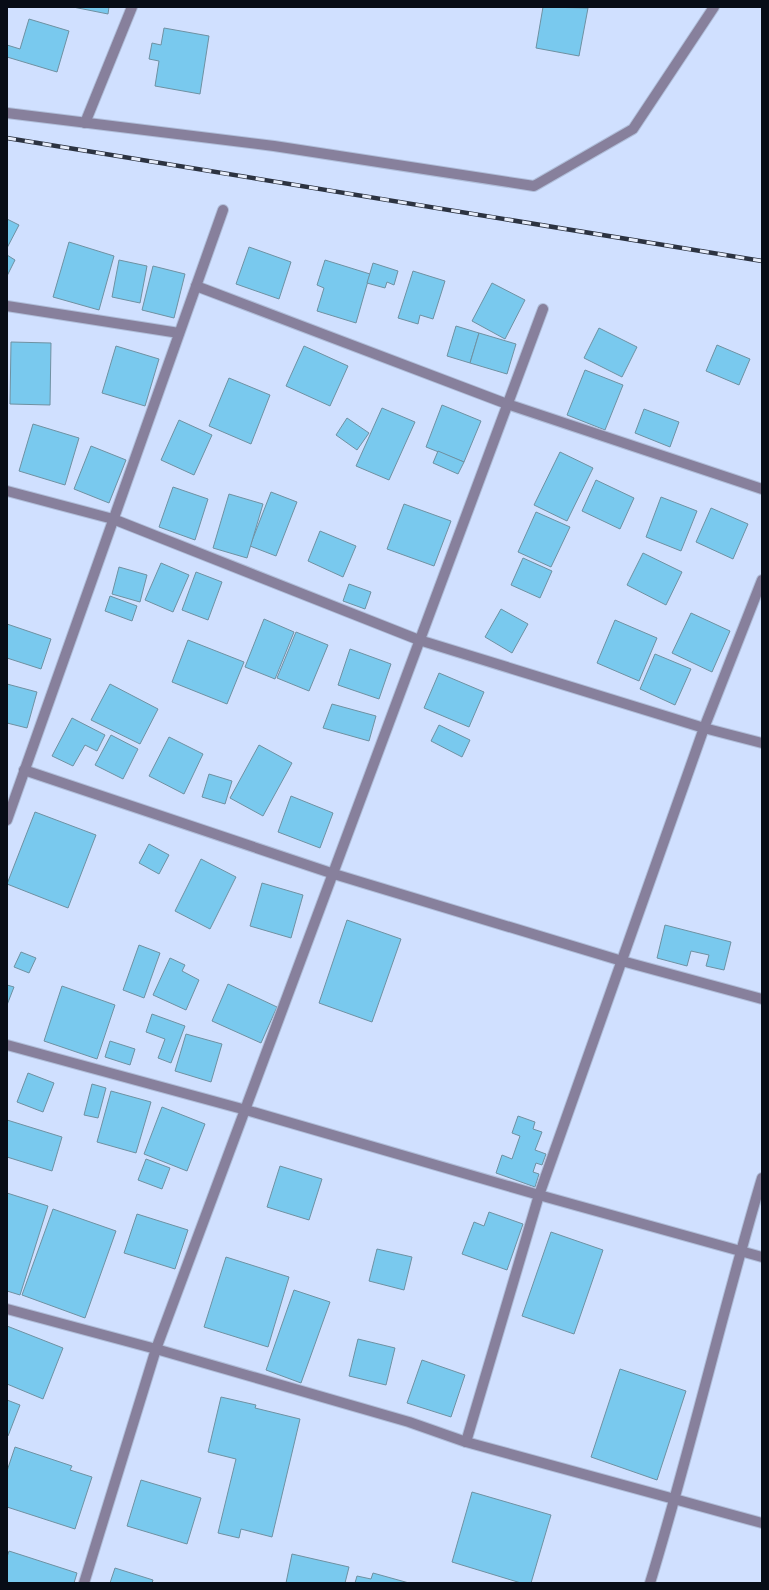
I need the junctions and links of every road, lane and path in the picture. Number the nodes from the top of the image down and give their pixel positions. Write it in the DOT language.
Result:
graph roads {
  1 [pos="132,7"];
  2 [pos="714,7"];
  3 [pos="7,113"];
  4 [pos="85,123"];
  5 [pos="223,210"];
  6 [pos="196,286"];
  7 [pos="7,306"];
  8 [pos="543,309"];
  9 [pos="180,333"];
  10 [pos="507,404"];
  11 [pos="762,489"];
  12 [pos="7,491"];
  13 [pos="113,519"];
  14 [pos="762,580"];
  15 [pos="419,640"];
  16 [pos="704,728"];
  17 [pos="762,743"];
  18 [pos="24,770"];
  19 [pos="7,820"];
  20 [pos="334,874"];
  21 [pos="622,961"];
  22 [pos="762,999"];
  23 [pos="7,1045"];
  24 [pos="246,1110"];
  25 [pos="762,1178"];
  26 [pos="539,1195"];
  27 [pos="740,1251"];
  28 [pos="762,1257"];
  29 [pos="7,1309"];
  30 [pos="156,1349"];
  31 [pos="466,1442"];
  32 [pos="676,1500"];
  33 [pos="762,1523"];
  34 [pos="84,1583"];
  35 [pos="650,1583"];
  1 -- 4 [label="street"];
  2 -- 4 [label="street"];
  3 -- 4 [label="street"];
  5 -- 6 [label="street"];
  6 -- 9 [label="street"];
  6 -- 10 [label="street"];
  7 -- 9 [label="street"];
  8 -- 10 [label="street"];
  9 -- 13 [label="street"];
  10 -- 11 [label="street"];
  10 -- 15 [label="street"];
  12 -- 13 [label="street"];
  13 -- 15 [label="street"];
  13 -- 18 [label="street"];
  14 -- 16 [label="street"];
  15 -- 16 [label="street"];
  15 -- 20 [label="street"];
  16 -- 17 [label="street"];
  16 -- 21 [label="street"];
  18 -- 19 [label="street"];
  18 -- 20 [label="street"];
  20 -- 21 [label="street"];
  20 -- 24 [label="street"];
  21 -- 22 [label="street"];
  21 -- 26 [label="street"];
  23 -- 24 [label="street"];
  24 -- 26 [label="street"];
  24 -- 30 [label="street"];
  25 -- 27 [label="street"];
  26 -- 27 [label="street"];
  26 -- 31 [label="street"];
  27 -- 28 [label="street"];
  27 -- 32 [label="street"];
  29 -- 30 [label="street"];
  30 -- 31 [label="street"];
  30 -- 34 [label="street"];
  31 -- 32 [label="street"];
  32 -- 33 [label="street"];
  32 -- 35 [label="street"];
}
